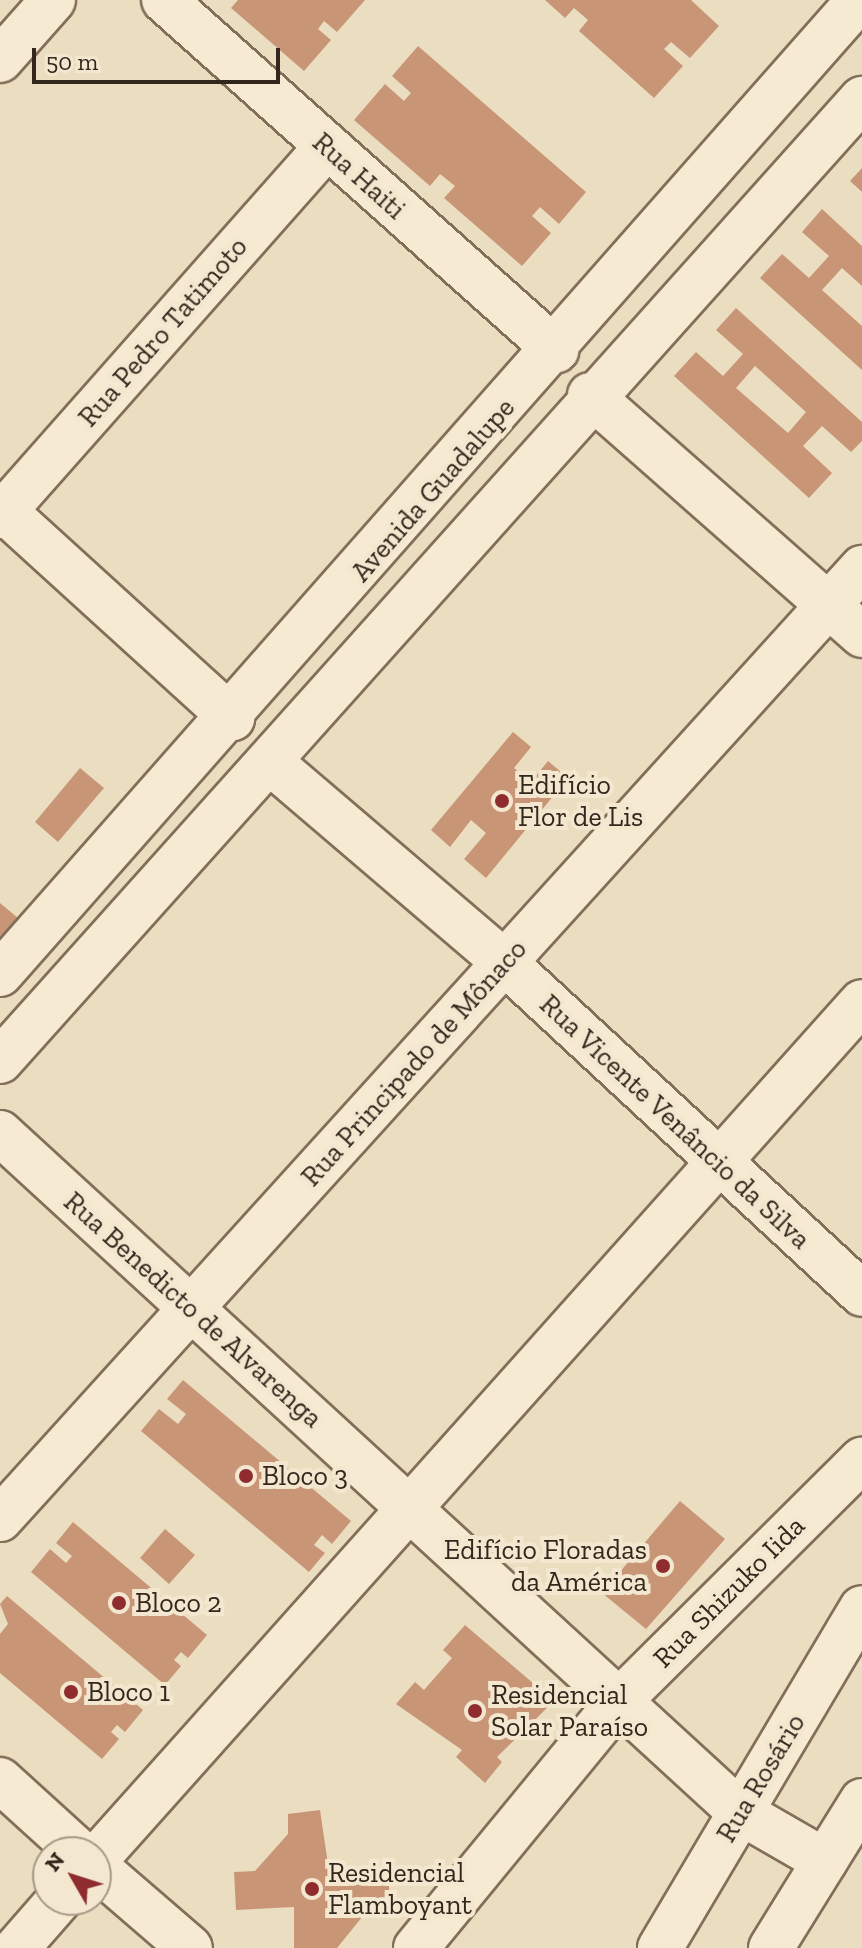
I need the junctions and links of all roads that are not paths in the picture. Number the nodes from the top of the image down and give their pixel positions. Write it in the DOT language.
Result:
graph roads {
  1 [pos="53,0"];
  2 [pos="164,0"];
  3 [pos="859,0"];
  4 [pos="0,60"];
  5 [pos="862,99"];
  6 [pos="326,147"];
  7 [pos="556,350"];
  8 [pos="590,395"];
  9 [pos="2,512"];
  10 [pos="862,568"];
  11 [pos="828,606"];
  12 [pos="862,635"];
  13 [pos="232,718"];
  14 [pos="270,762"];
  15 [pos="505,963"];
  16 [pos="0,974"];
  17 [pos="862,1002"];
  18 [pos="0,1061"];
  19 [pos="0,1133"];
  20 [pos="720,1169"];
  21 [pos="862,1294"];
  22 [pos="190,1310"];
  23 [pos="862,1460"];
  24 [pos="412,1507"];
  25 [pos="0,1519"];
  26 [pos="862,1608"];
  27 [pos="618,1702"];
  28 [pos="0,1780"];
  29 [pos="862,1801"];
  30 [pos="740,1812"];
  31 [pos="61,1836"];
  32 [pos="112,1841"];
  33 [pos="825,1861"];
  34 [pos="112,1881"];
  35 [pos="45,1916"];
  36 [pos="17,1948"];
  37 [pos="190,1948"];
  38 [pos="416,1948"];
  39 [pos="660,1948"];
  40 [pos="771,1948"];
  1 -- 4 [label="street"];
  2 -- 6 [label="street, Rua Haiti"];
  3 -- 7 [label="street, Avenida Guadalupe"];
  5 -- 8 [label="street, Avenida Guadalupe"];
  6 -- 7 [label="street, Rua Haiti"];
  6 -- 9 [label="street, Rua Pedro Tatimoto"];
  7 -- 13 [label="street, Avenida Guadalupe"];
  8 -- 11 [label="street"];
  8 -- 14 [label="street, Avenida Guadalupe"];
  9 -- 13 [label="street"];
  10 -- 11 [label="street, Rua Principado de Mônaco"];
  11 -- 12 [label="street"];
  11 -- 15 [label="street, Rua Principado de Mônaco"];
  13 -- 16 [label="street, Avenida Guadalupe"];
  14 -- 15 [label="street, Rua Vicente Venâncio da Silva"];
  14 -- 18 [label="street, Avenida Guadalupe"];
  15 -- 20 [label="street, Rua Vicente Venâncio da Silva"];
  15 -- 22 [label="street, Rua Principado de Mônaco"];
  17 -- 20 [label="street"];
  19 -- 22 [label="street, Rua Benedicto de Alvarenga"];
  20 -- 21 [label="street, Rua Vicente Venâncio da Silva"];
  20 -- 24 [label="street"];
  22 -- 24 [label="street, Rua Benedicto de Alvarenga"];
  22 -- 25 [label="street, Rua Principado de Mônaco"];
  23 -- 27 [label="street, Rua Shizuko Iida"];
  24 -- 27 [label="street, Rua Benedicto de Alvarenga"];
  24 -- 32 [label="street"];
  26 -- 30 [label="street, Rua Rosário"];
  27 -- 30 [label="street, Rua Benedicto de Alvarenga"];
  27 -- 38 [label="street, Rua Shizuko Iida"];
  28 -- 31 [label="street"];
  29 -- 33 [label="street"];
  30 -- 33 [label="street, Rua Benedicto de Alvarenga"];
  30 -- 39 [label="street, Rua Rosário"];
  33 -- 40 [label="street"];
  34 -- 37 [label="street"];
  35 -- 36 [label="street"];
}
